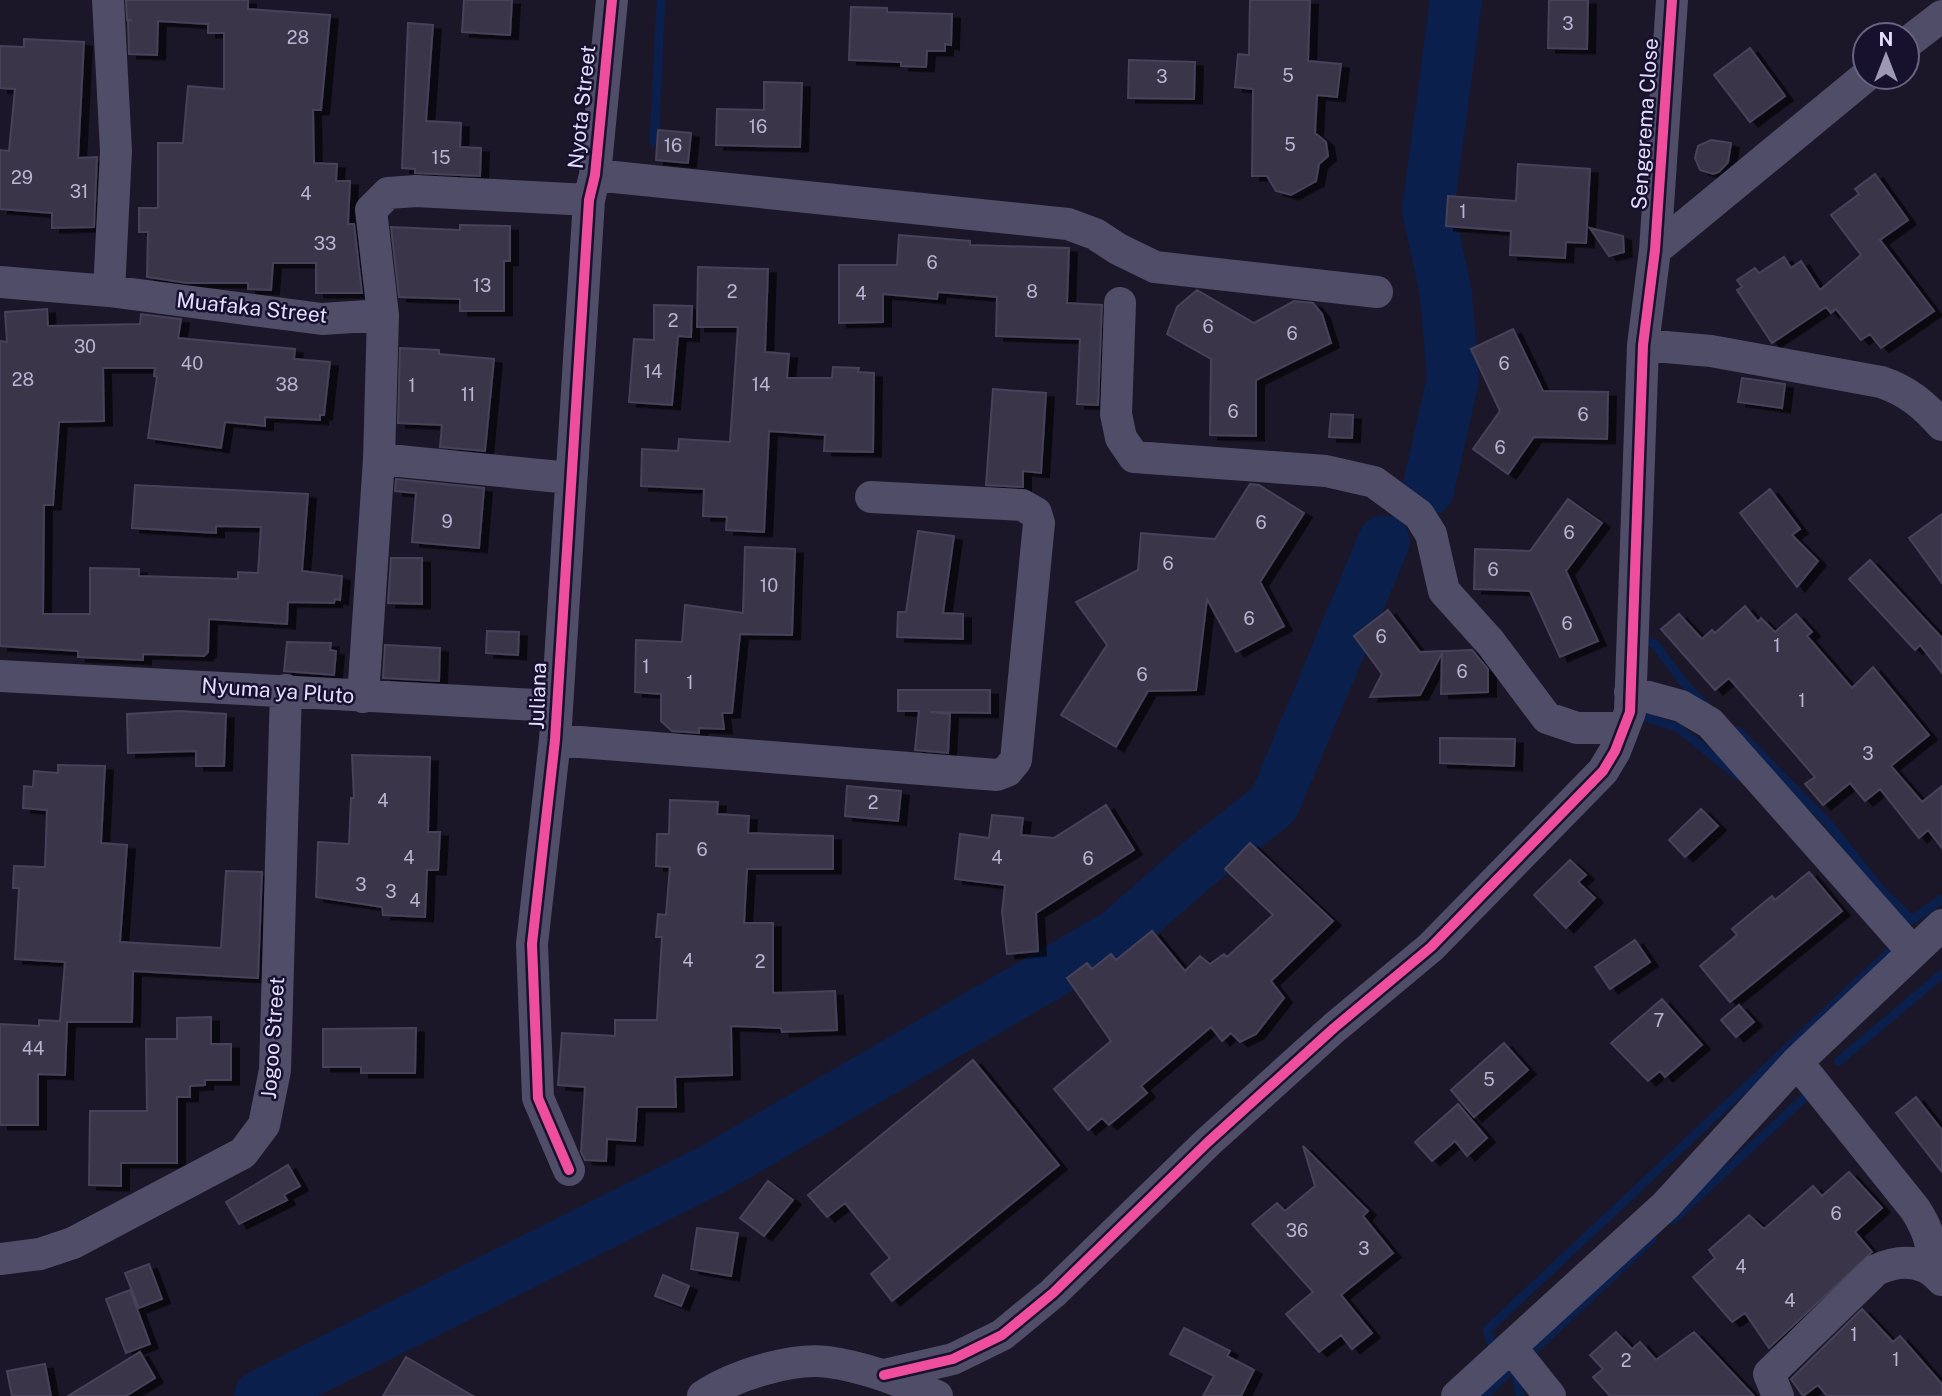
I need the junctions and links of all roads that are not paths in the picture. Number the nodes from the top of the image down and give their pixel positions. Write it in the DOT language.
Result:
graph roads {
  1 [pos="108,0"];
  2 [pos="612,0"];
  3 [pos="1672,0"];
  4 [pos="1935,16"];
  5 [pos="1921,30"];
  6 [pos="1851,89"];
  7 [pos="591,197"];
  8 [pos="1655,250"];
  9 [pos="0,282"];
  10 [pos="109,291"];
  11 [pos="1377,292"];
  12 [pos="1120,303"];
  13 [pos="383,315"];
  14 [pos="1643,345"];
  15 [pos="1942,425"];
  16 [pos="379,459"];
  17 [pos="570,478"];
  18 [pos="872,497"];
  19 [pos="0,676"];
  20 [pos="286,691"];
  21 [pos="1630,692"];
  22 [pos="363,697"];
  23 [pos="555,706"];
  24 [pos="1623,729"];
  25 [pos="555,740"];
  26 [pos="1942,925"];
  27 [pos="1913,952"];
  28 [pos="1797,1062"];
  29 [pos="569,1170"];
  30 [pos="0,1259"];
  31 [pos="1937,1275"];
  32 [pos="1511,1347"];
  33 [pos="884,1375"];
  34 [pos="703,1396"];
  35 [pos="937,1396"];
  36 [pos="1457,1396"];
  37 [pos="1550,1396"];
  38 [pos="1778,1396"];
  1 -- 10 [label="street"];
  2 -- 7 [label="street, Nyota Street"];
  3 -- 8 [label="street, Sengerema Close"];
  4 -- 5 [label="street"];
  6 -- 8 [label="street"];
  7 -- 11 [label="street"];
  7 -- 13 [label="street"];
  7 -- 17 [label="street, Juliana"];
  8 -- 14 [label="street, Sengerema Close"];
  9 -- 10 [label="street, Muafaka Street"];
  10 -- 13 [label="street, Muafaka Street"];
  12 -- 24 [label="street"];
  13 -- 16 [label="street"];
  14 -- 15 [label="street"];
  14 -- 21 [label="street, Sengerema Close"];
  16 -- 17 [label="street"];
  16 -- 22 [label="street"];
  17 -- 23 [label="street, Juliana"];
  18 -- 25 [label="street"];
  19 -- 20 [label="street, Nyuma ya Pluto"];
  20 -- 22 [label="street, Nyuma ya Pluto"];
  20 -- 30 [label="street, Jogoo Street"];
  21 -- 24 [label="street, Sengerema Close"];
  21 -- 27 [label="street"];
  22 -- 23 [label="street, Nyuma ya Pluto"];
  23 -- 25 [label="street, Juliana"];
  24 -- 33 [label="street, Sengerema Close"];
  25 -- 29 [label="street, Juliana"];
  26 -- 27 [label="street"];
  27 -- 28 [label="street"];
  28 -- 31 [label="street"];
  28 -- 32 [label="street"];
  31 -- 38 [label="street"];
  32 -- 36 [label="street"];
  32 -- 37 [label="street"];
  33 -- 34 [label="street"];
  33 -- 35 [label="street"];
}
